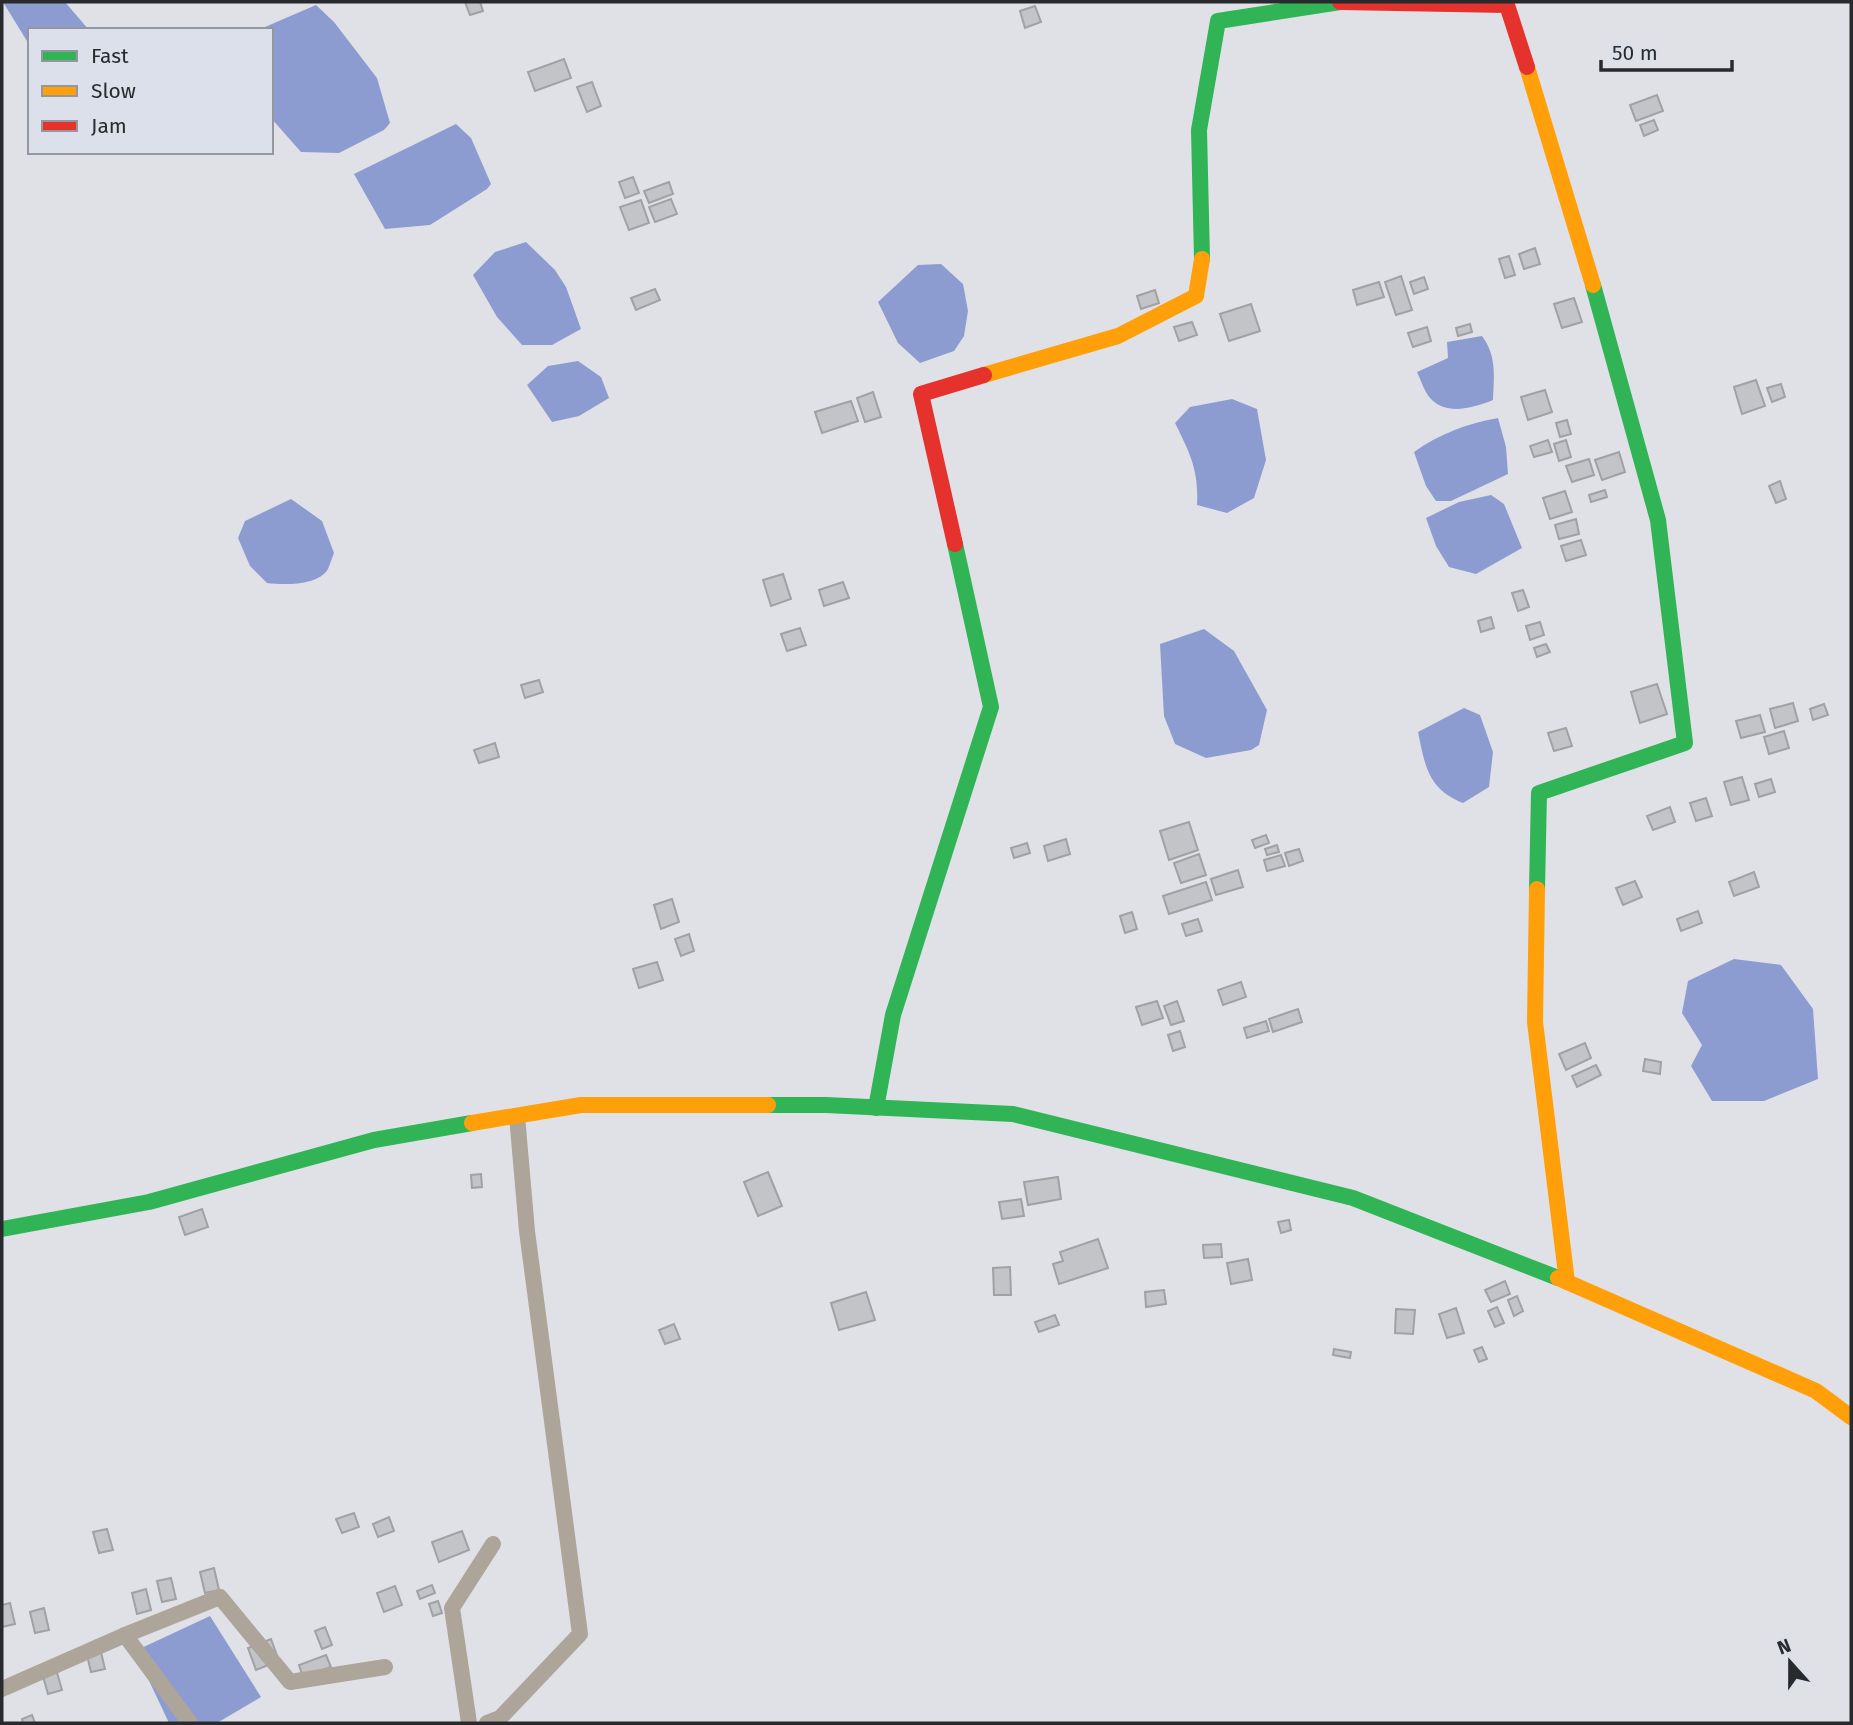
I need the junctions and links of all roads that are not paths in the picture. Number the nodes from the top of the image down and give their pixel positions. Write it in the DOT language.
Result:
graph roads {
  1 [pos="1340,2"];
  2 [pos="876,1108"];
  3 [pos="517,1116"];
  4 [pos="2,1229"];
  5 [pos="1567,1282"];
  6 [pos="1851,1417"];
  7 [pos="493,1544"];
  8 [pos="125,1635"];
  9 [pos="385,1667"];
  10 [pos="2,1689"];
  11 [pos="190,1723"];
  12 [pos="469,1723"];
  13 [pos="487,1723"];
  1 -- 2 [label="street"];
  1 -- 5 [label="street"];
  2 -- 3 [label="street"];
  2 -- 5 [label="street"];
  3 -- 4 [label="street"];
  3 -- 13 [label="street"];
  5 -- 6 [label="street"];
  7 -- 12 [label="street"];
  8 -- 9 [label="street"];
  8 -- 10 [label="street"];
  8 -- 11 [label="street"];
}
